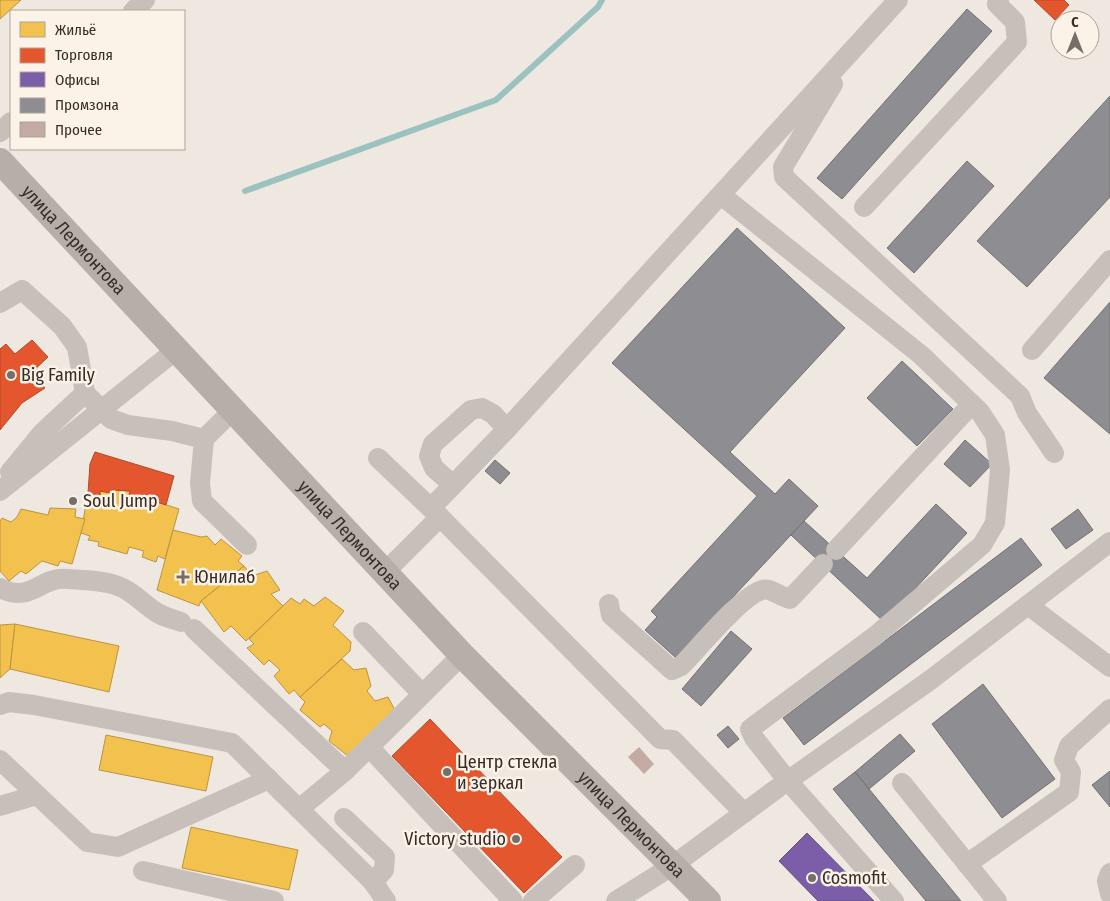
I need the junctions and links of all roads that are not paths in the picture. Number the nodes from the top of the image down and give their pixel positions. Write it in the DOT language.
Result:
graph roads {
  1 [pos="145,0"];
  2 [pos="898,0"];
  3 [pos="999,0"];
  4 [pos="134,10"];
  5 [pos="859,42"];
  6 [pos="10,123"];
  7 [pos="0,132"];
  8 [pos="0,161"];
  9 [pos="721,194"];
  10 [pos="864,207"];
  11 [pos="1110,260"];
  12 [pos="0,303"];
  13 [pos="176,350"];
  14 [pos="1032,350"];
  15 [pos="85,393"];
  16 [pos="972,404"];
  17 [pos="101,410"];
  18 [pos="233,410"];
  19 [pos="507,429"];
  20 [pos="204,439"];
  21 [pos="1054,453"];
  22 [pos="378,458"];
  23 [pos="453,485"];
  24 [pos="2,489"];
  25 [pos="435,512"];
  26 [pos="1110,542"];
  27 [pos="248,545"];
  28 [pos="385,572"];
  29 [pos="0,588"];
  30 [pos="609,604"];
  31 [pos="1028,605"];
  32 [pos="363,632"];
  33 [pos="462,656"];
  34 [pos="1110,667"];
  35 [pos="422,694"];
  36 [pos="0,705"];
  37 [pos="1110,709"];
  38 [pos="369,747"];
  39 [pos="0,760"];
  40 [pos="345,770"];
  41 [pos="8,774"];
  42 [pos="269,778"];
  43 [pos="788,781"];
  44 [pos="902,783"];
  45 [pos="37,795"];
  46 [pos="0,806"];
  47 [pos="299,808"];
  48 [pos="744,813"];
  49 [pos="344,818"];
  50 [pos="967,864"];
  51 [pos="575,865"];
  52 [pos="672,866"];
  53 [pos="143,871"];
  54 [pos="1110,873"];
  55 [pos="373,882"];
  56 [pos="1110,894"];
  57 [pos="274,901"];
  58 [pos="386,901"];
  59 [pos="514,901"];
  60 [pos="532,901"];
  61 [pos="616,901"];
  62 [pos="708,901"];
  63 [pos="894,901"];
  64 [pos="997,901"];
  1 -- 4 [label="street"];
  2 -- 5 [label="street"];
  3 -- 10 [label="street"];
  5 -- 9 [label="street"];
  5 -- 21 [label="street"];
  6 -- 7 [label="street"];
  8 -- 13 [label="main road, улица Лермонтова"];
  9 -- 16 [label="street"];
  9 -- 19 [label="street"];
  11 -- 14 [label="street"];
  12 -- 15 [label="street"];
  13 -- 17 [label="street"];
  13 -- 18 [label="main road, улица Лермонтова"];
  15 -- 17 [label="street"];
  15 -- 24 [label="street"];
  16 -- 30 [label="street"];
  16 -- 43 [label="street"];
  17 -- 20 [label="street"];
  17 -- 24 [label="street"];
  18 -- 20 [label="street"];
  18 -- 28 [label="main road, улица Лермонтова"];
  19 -- 23 [label="street"];
  19 -- 23 [label="street"];
  20 -- 27 [label="street"];
  22 -- 25 [label="street"];
  23 -- 25 [label="street"];
  25 -- 28 [label="street"];
  25 -- 48 [label="street"];
  26 -- 31 [label="street"];
  28 -- 33 [label="main road, улица Лермонтова"];
  29 -- 40 [label="street"];
  31 -- 34 [label="street"];
  31 -- 43 [label="street"];
  32 -- 35 [label="street"];
  33 -- 35 [label="street"];
  33 -- 52 [label="main road, улица Лермонтова"];
  35 -- 38 [label="street"];
  36 -- 42 [label="street"];
  37 -- 50 [label="street"];
  38 -- 40 [label="street"];
  38 -- 59 [label="street"];
  39 -- 41 [label="street"];
  40 -- 47 [label="street"];
  41 -- 45 [label="street"];
  42 -- 45 [label="street"];
  42 -- 47 [label="street"];
  43 -- 48 [label="street"];
  43 -- 63 [label="street"];
  44 -- 50 [label="street"];
  45 -- 46 [label="street"];
  47 -- 55 [label="street"];
  48 -- 52 [label="street"];
  49 -- 55 [label="street"];
  50 -- 64 [label="street"];
  51 -- 60 [label="street"];
  52 -- 61 [label="street"];
  52 -- 62 [label="main road, улица Лермонтова"];
  53 -- 57 [label="street"];
  54 -- 56 [label="street"];
  55 -- 58 [label="street"];
}
